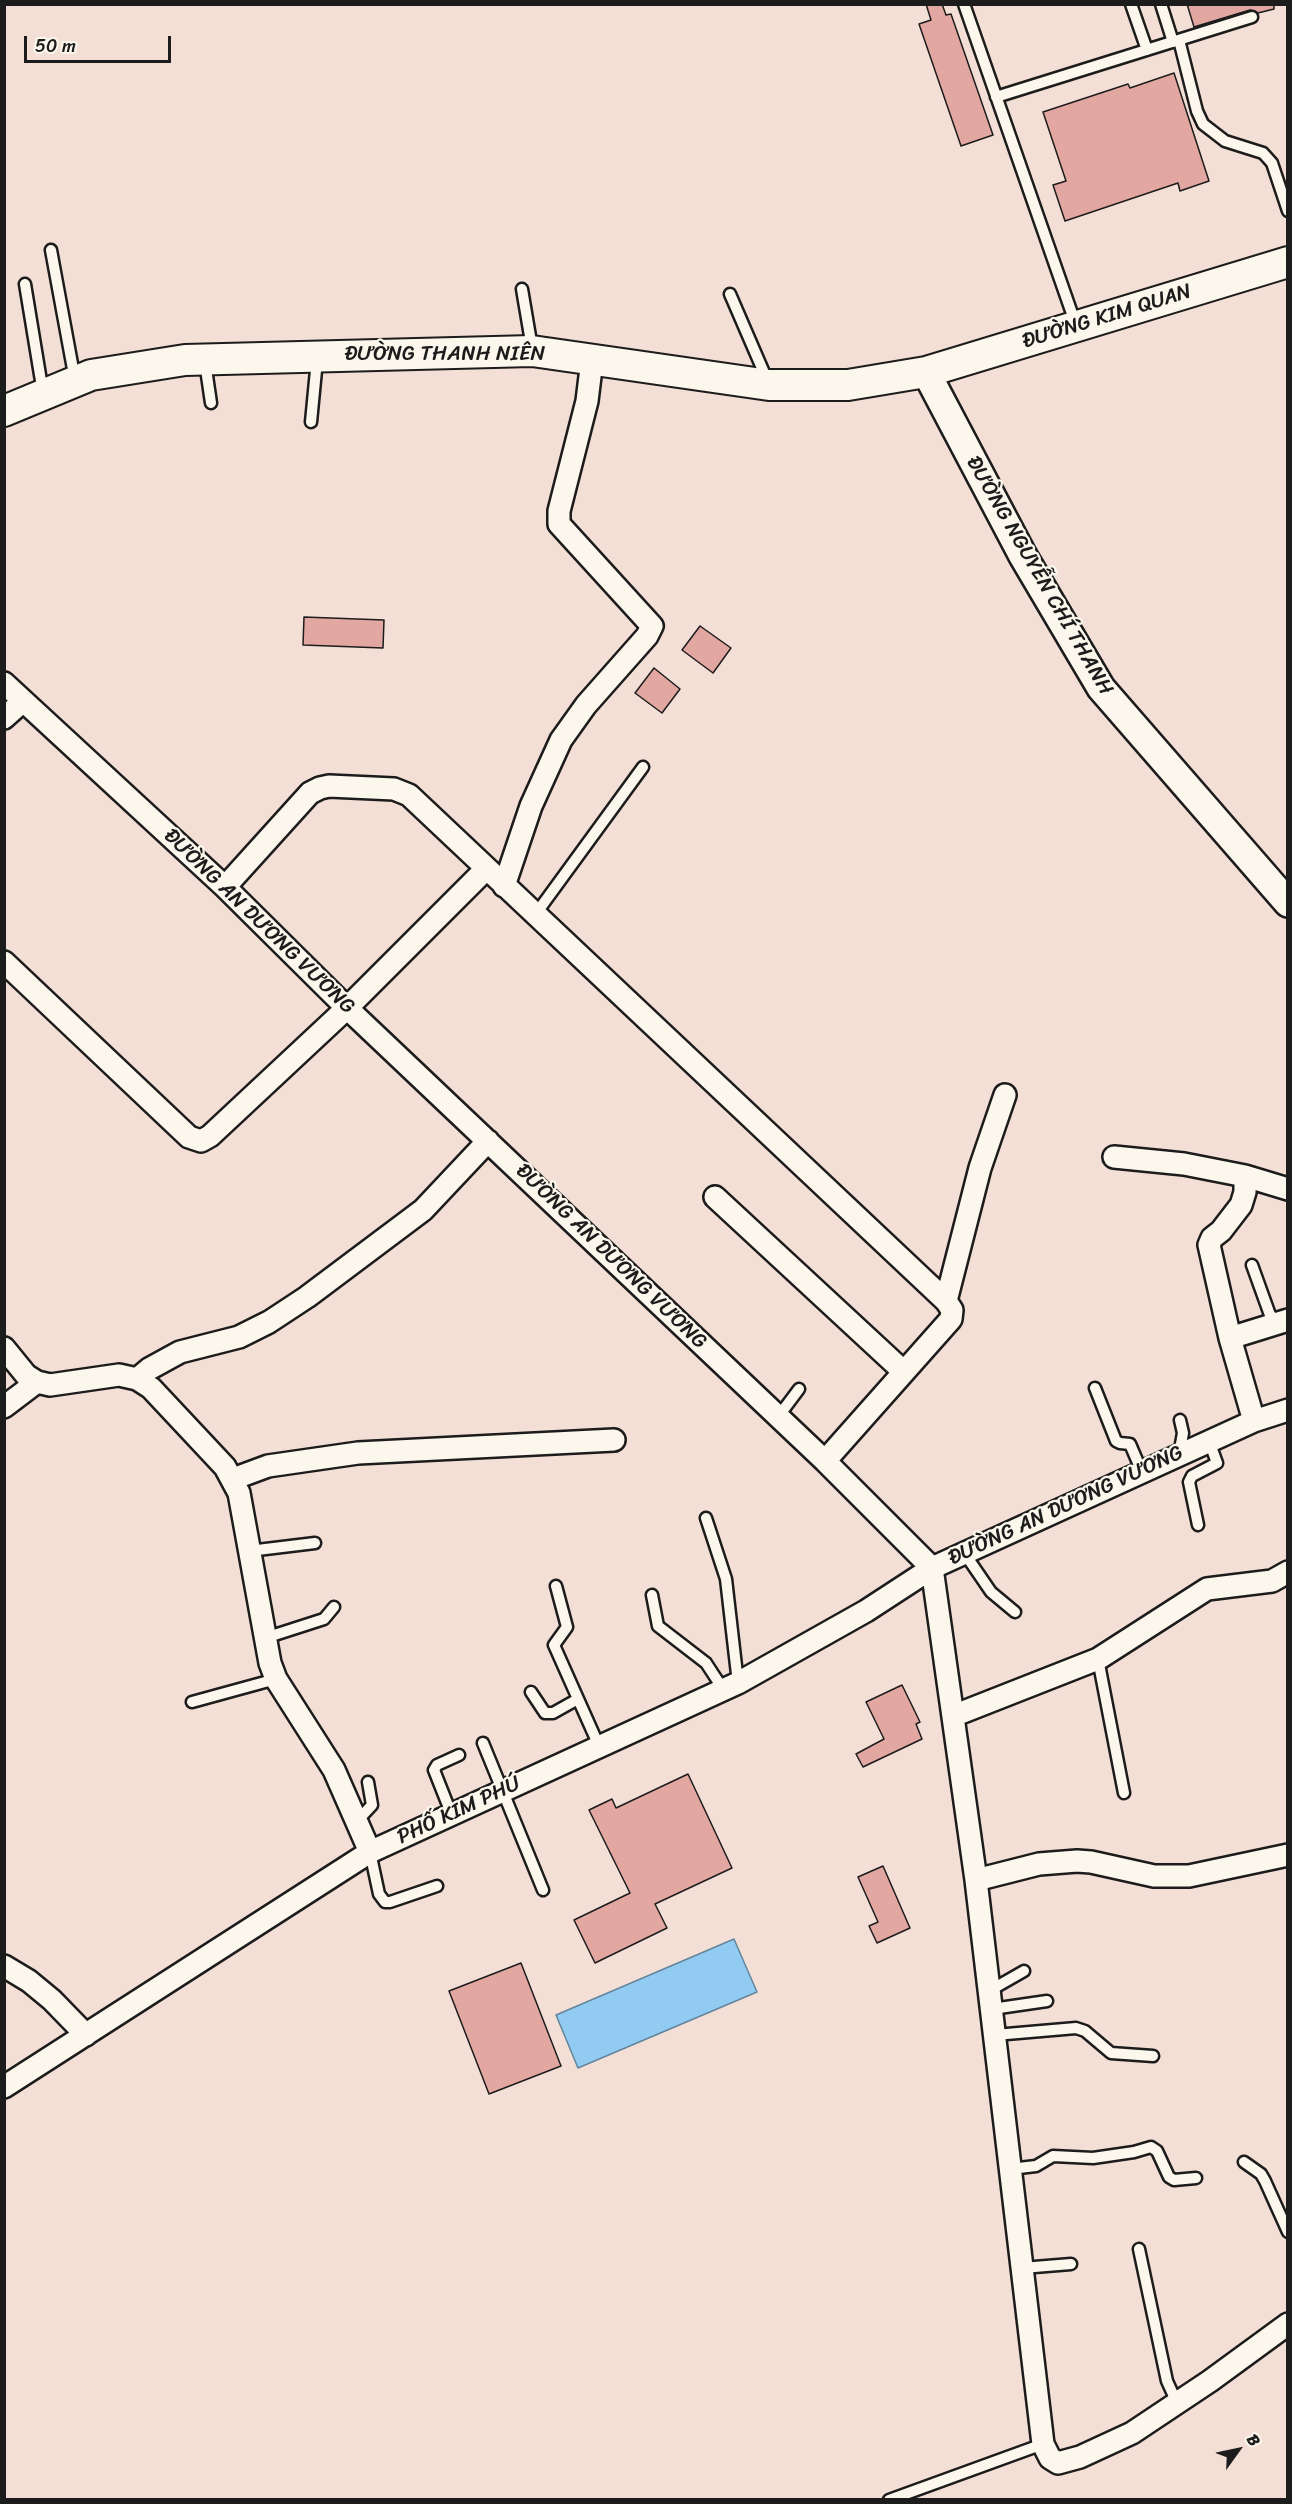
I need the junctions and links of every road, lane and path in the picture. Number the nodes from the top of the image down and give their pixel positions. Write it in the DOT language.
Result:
graph roads {
  1 [pos="964,4"];
  2 [pos="1131,4"];
  3 [pos="1161,4"];
  4 [pos="1252,17"];
  5 [pos="1176,41"];
  6 [pos="1147,50"];
  7 [pos="996,97"];
  8 [pos="1287,211"];
  9 [pos="51,250"];
  10 [pos="1287,262"];
  11 [pos="25,284"];
  12 [pos="522,289"];
  13 [pos="730,294"];
  14 [pos="1076,325"];
  15 [pos="532,351"];
  16 [pos="317,357"];
  17 [pos="204,359"];
  18 [pos="592,360"];
  19 [pos="926,372"];
  20 [pos="75,381"];
  21 [pos="769,385"];
  22 [pos="44,394"];
  23 [pos="211,403"];
  24 [pos="4,411"];
  25 [pos="311,422"];
  26 [pos="4,682"];
  27 [pos="23,701"];
  28 [pos="4,718"];
  29 [pos="643,767"];
  30 [pos="486,869"];
  31 [pos="504,886"];
  32 [pos="225,887"];
  33 [pos="1287,903"];
  34 [pos="535,915"];
  35 [pos="4,962"];
  36 [pos="347,1008"];
  37 [pos="1005,1095"];
  38 [pos="488,1141"];
  39 [pos="1114,1157"];
  40 [pos="1245,1176"];
  41 [pos="1287,1189"];
  42 [pos="715,1197"];
  43 [pos="1252,1265"];
  44 [pos="946,1301"];
  45 [pos="1284,1321"];
  46 [pos="1230,1338"];
  47 [pos="4,1348"];
  48 [pos="904,1372"];
  49 [pos="136,1379"];
  50 [pos="37,1382"];
  51 [pos="1095,1388"];
  52 [pos="799,1389"];
  53 [pos="4,1407"];
  54 [pos="1287,1410"];
  55 [pos="778,1417"];
  56 [pos="1180,1420"];
  57 [pos="1254,1421"];
  58 [pos="614,1440"];
  59 [pos="1209,1441"];
  60 [pos="1179,1455"];
  61 [pos="825,1461"];
  62 [pos="1142,1472"];
  63 [pos="233,1479"];
  64 [pos="706,1518"];
  65 [pos="1198,1525"];
  66 [pos="315,1543"];
  67 [pos="249,1551"];
  68 [pos="965,1554"];
  69 [pos="932,1568"];
  70 [pos="1287,1572"];
  71 [pos="556,1586"];
  72 [pos="652,1595"];
  73 [pos="334,1606"];
  74 [pos="1015,1612"];
  75 [pos="265,1638"];
  76 [pos="1098,1659"];
  77 [pos="276,1679"];
  78 [pos="730,1686"];
  79 [pos="531,1692"];
  80 [pos="578,1699"];
  81 [pos="192,1702"];
  82 [pos="953,1716"];
  83 [pos="483,1743"];
  84 [pos="599,1746"];
  85 [pos="459,1755"];
  86 [pos="368,1782"];
  87 [pos="502,1791"];
  88 [pos="1124,1793"];
  89 [pos="451,1813"];
  90 [pos="357,1821"];
  91 [pos="370,1852"];
  92 [pos="1287,1855"];
  93 [pos="976,1880"];
  94 [pos="437,1886"];
  95 [pos="543,1890"];
  96 [pos="4,1966"];
  97 [pos="1024,1971"];
  98 [pos="990,2000"];
  99 [pos="1047,2001"];
  100 [pos="86,2035"];
  101 [pos="995,2035"];
  102 [pos="1153,2056"];
  103 [pos="4,2087"];
  104 [pos="1244,2162"];
  105 [pos="1010,2169"];
  106 [pos="1196,2178"];
  107 [pos="1287,2232"];
  108 [pos="1139,2249"];
  109 [pos="1071,2264"];
  110 [pos="1022,2268"];
  111 [pos="1287,2324"];
  112 [pos="1177,2403"];
  113 [pos="1043,2445"];
  114 [pos="889,2499"];
  1 -- 7 [label="lane"];
  2 -- 6 [label="lane"];
  3 -- 5 [label="lane"];
  4 -- 5 [label="lane"];
  5 -- 6 [label="lane"];
  5 -- 8 [label="lane"];
  6 -- 7 [label="lane"];
  7 -- 14 [label="lane"];
  9 -- 20 [label="lane"];
  10 -- 14 [label="main road, ĐƯỜNG KIM QUAN"];
  11 -- 22 [label="lane"];
  12 -- 15 [label="lane"];
  13 -- 21 [label="lane"];
  14 -- 19 [label="main road, ĐƯỜNG KIM QUAN"];
  15 -- 16 [label="main road, ĐƯỜNG THANH NIÊN"];
  15 -- 18 [label="main road, ĐƯỜNG THANH NIÊN"];
  16 -- 17 [label="main road, ĐƯỜNG THANH NIÊN"];
  16 -- 25 [label="lane"];
  17 -- 20 [label="main road, ĐƯỜNG THANH NIÊN"];
  17 -- 23 [label="lane"];
  18 -- 21 [label="main road, ĐƯỜNG THANH NIÊN"];
  18 -- 31 [label="street"];
  19 -- 21 [label="main road, ĐƯỜNG THANH NIÊN"];
  19 -- 33 [label="street, ĐƯỜNG NGUYỄN CHÍ THANH"];
  20 -- 22 [label="main road, ĐƯỜNG THANH NIÊN"];
  22 -- 24 [label="main road, ĐƯỜNG THANH NIÊN"];
  26 -- 27 [label="street, ĐƯỜNG AN DƯƠNG VƯƠNG"];
  27 -- 28 [label="street"];
  27 -- 32 [label="street, ĐƯỜNG AN DƯƠNG VƯƠNG"];
  29 -- 34 [label="lane"];
  30 -- 31 [label="street"];
  30 -- 32 [label="street"];
  30 -- 36 [label="street"];
  31 -- 34 [label="street"];
  32 -- 36 [label="street, ĐƯỜNG AN DƯƠNG VƯƠNG"];
  34 -- 44 [label="street"];
  35 -- 36 [label="street"];
  36 -- 38 [label="street, ĐƯỜNG AN DƯƠNG VƯƠNG"];
  37 -- 44 [label="street"];
  38 -- 49 [label="street"];
  38 -- 55 [label="street, ĐƯỜNG AN DƯƠNG VƯƠNG"];
  39 -- 40 [label="street"];
  40 -- 41 [label="street"];
  40 -- 46 [label="street"];
  42 -- 48 [label="street"];
  43 -- 45 [label="lane"];
  44 -- 48 [label="street"];
  45 -- 46 [label="street"];
  46 -- 57 [label="street"];
  47 -- 50 [label="street"];
  48 -- 61 [label="street"];
  49 -- 50 [label="street"];
  49 -- 63 [label="street"];
  50 -- 53 [label="street"];
  51 -- 62 [label="lane"];
  52 -- 55 [label="lane"];
  54 -- 57 [label="street, ĐƯỜNG AN DƯƠNG VƯƠNG"];
  55 -- 61 [label="street, ĐƯỜNG AN DƯƠNG VƯƠNG"];
  56 -- 60 [label="lane"];
  57 -- 59 [label="street, ĐƯỜNG AN DƯƠNG VƯƠNG"];
  58 -- 63 [label="street"];
  59 -- 60 [label="street, ĐƯỜNG AN DƯƠNG VƯƠNG"];
  59 -- 65 [label="lane"];
  60 -- 62 [label="street, ĐƯỜNG AN DƯƠNG VƯƠNG"];
  61 -- 69 [label="street, ĐƯỜNG AN DƯƠNG VƯƠNG"];
  62 -- 68 [label="street, ĐƯỜNG AN DƯƠNG VƯƠNG"];
  63 -- 67 [label="street"];
  64 -- 78 [label="lane"];
  66 -- 67 [label="lane"];
  67 -- 75 [label="street"];
  68 -- 69 [label="street, ĐƯỜNG AN DƯƠNG VƯƠNG"];
  68 -- 74 [label="lane"];
  69 -- 78 [label="street, PHỐ KIM PHÚ"];
  69 -- 82 [label="street"];
  70 -- 76 [label="street"];
  71 -- 80 [label="lane"];
  72 -- 78 [label="lane"];
  73 -- 75 [label="lane"];
  75 -- 77 [label="street"];
  76 -- 82 [label="street"];
  76 -- 88 [label="lane"];
  77 -- 81 [label="lane"];
  77 -- 90 [label="street"];
  78 -- 84 [label="street, PHỐ KIM PHÚ"];
  79 -- 80 [label="lane"];
  80 -- 84 [label="lane"];
  82 -- 93 [label="street"];
  83 -- 87 [label="lane"];
  84 -- 87 [label="street, PHỐ KIM PHÚ"];
  85 -- 89 [label="lane"];
  86 -- 90 [label="lane"];
  87 -- 89 [label="street, PHỐ KIM PHÚ"];
  87 -- 95 [label="lane"];
  89 -- 91 [label="street, PHỐ KIM PHÚ"];
  90 -- 91 [label="street"];
  91 -- 94 [label="lane"];
  91 -- 100 [label="street, PHỐ KIM PHÚ"];
  92 -- 93 [label="street"];
  93 -- 98 [label="street"];
  96 -- 100 [label="street"];
  97 -- 98 [label="lane"];
  98 -- 99 [label="lane"];
  98 -- 101 [label="street"];
  100 -- 103 [label="street, PHỐ KIM PHÚ"];
  101 -- 102 [label="lane"];
  101 -- 105 [label="street"];
  104 -- 107 [label="lane"];
  105 -- 106 [label="lane"];
  105 -- 110 [label="street"];
  108 -- 112 [label="lane"];
  109 -- 110 [label="lane"];
  110 -- 113 [label="street"];
  111 -- 112 [label="street"];
  112 -- 113 [label="street"];
  113 -- 114 [label="lane"];
}
